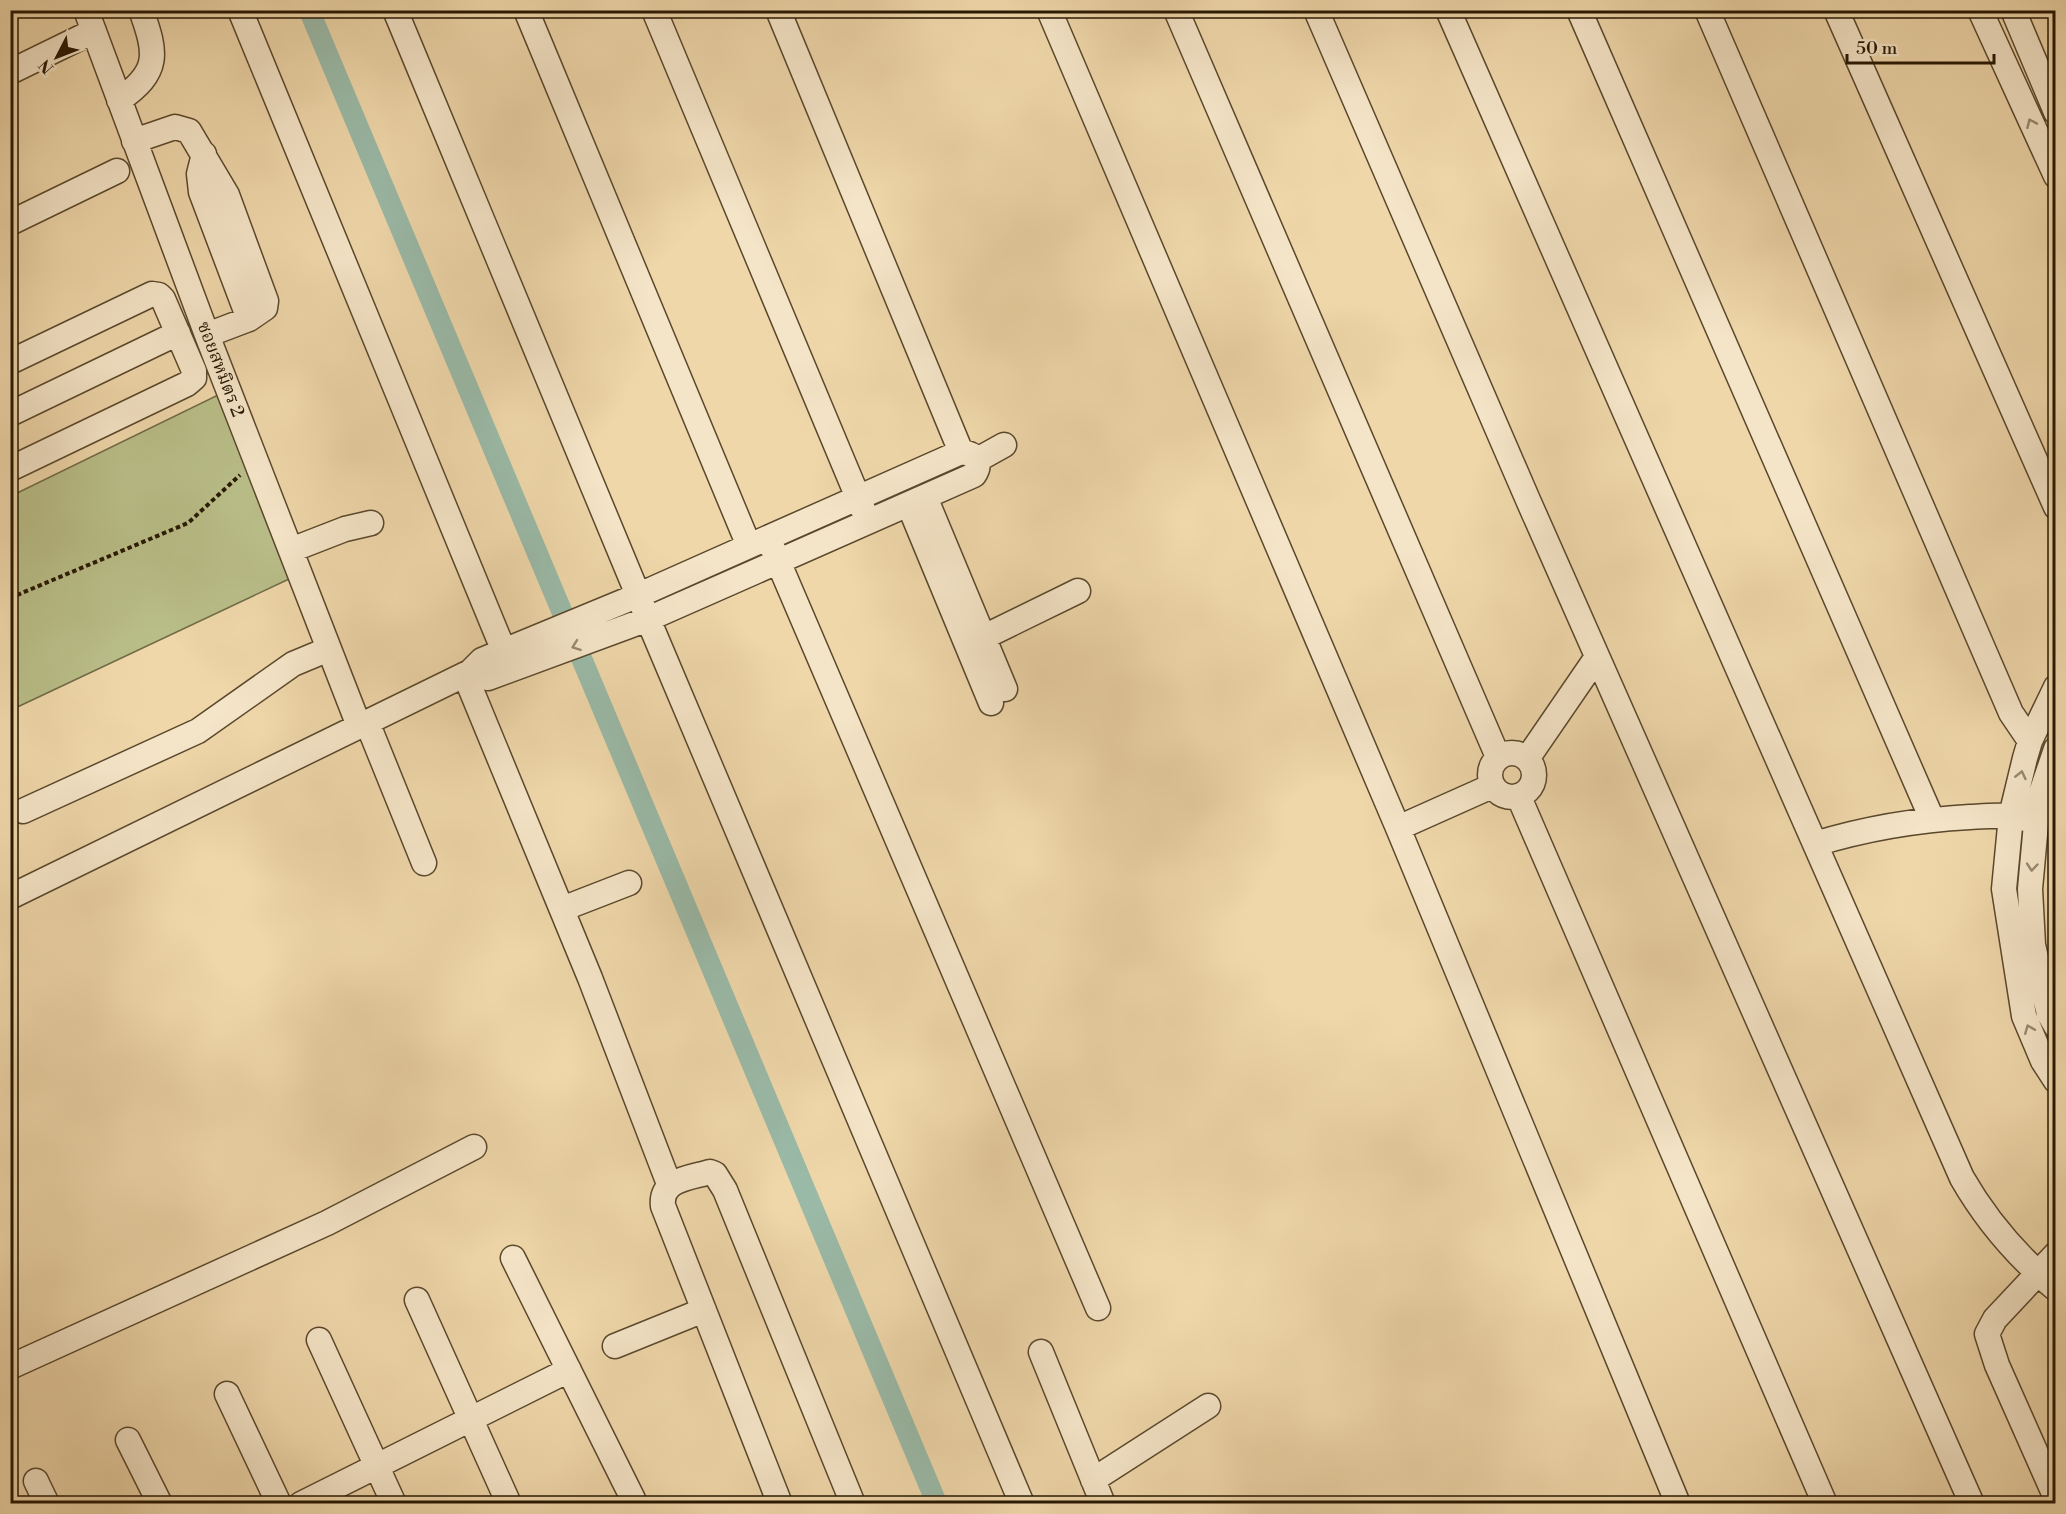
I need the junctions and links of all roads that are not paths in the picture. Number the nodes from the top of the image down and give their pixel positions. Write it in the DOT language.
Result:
graph roads {
  1 [pos="141,10"];
  2 [pos="240,10"];
  3 [pos="395,10"];
  4 [pos="526,10"];
  5 [pos="654,10"];
  6 [pos="778,10"];
  7 [pos="1049,10"];
  8 [pos="1176,10"];
  9 [pos="1316,10"];
  10 [pos="1448,10"];
  11 [pos="1579,10"];
  12 [pos="1707,10"];
  13 [pos="1836,10"];
  14 [pos="1980,10"];
  15 [pos="2013,10"];
  16 [pos="90,21"];
  17 [pos="10,72"];
  18 [pos="2043,83"];
  19 [pos="2018,95"];
  20 [pos="119,100"];
  21 [pos="2055,112"];
  22 [pos="134,141"];
  23 [pos="117,171"];
  24 [pos="2055,176"];
  25 [pos="10,223"];
  26 [pos="178,333"];
  27 [pos="207,334"];
  28 [pos="10,362"];
  29 [pos="10,414"];
  30 [pos="1004,445"];
  31 [pos="969,456"];
  32 [pos="10,469"];
  33 [pos="857,497"];
  34 [pos="917,501"];
  35 [pos="2055,507"];
  36 [pos="868,522"];
  37 [pos="370,523"];
  38 [pos="758,542"];
  39 [pos="291,550"];
  40 [pos="778,562"];
  41 [pos="1078,591"];
  42 [pos="639,595"];
  43 [pos="648,620"];
  44 [pos="984,637"];
  45 [pos="329,648"];
  46 [pos="532,651"];
  47 [pos="1597,657"];
  48 [pos="508,660"];
  49 [pos="467,674"];
  50 [pos="2055,687"];
  51 [pos="363,724"];
  52 [pos="2030,741"];
  53 [pos="2055,749"];
  54 [pos="1498,757"];
  55 [pos="1527,759"];
  56 [pos="1492,786"];
  57 [pos="1519,797"];
  58 [pos="23,812"];
  59 [pos="2011,816"];
  60 [pos="1932,819"];
  61 [pos="2036,821"];
  62 [pos="1398,828"];
  63 [pos="1815,844"];
  64 [pos="424,863"];
  65 [pos="629,883"];
  66 [pos="10,897"];
  67 [pos="562,909"];
  68 [pos="2055,1026"];
  69 [pos="2055,1081"];
  70 [pos="474,1147"];
  71 [pos="669,1184"];
  72 [pos="2055,1254"];
  73 [pos="513,1258"];
  74 [pos="2037,1274"];
  75 [pos="2055,1289"];
  76 [pos="417,1300"];
  77 [pos="1098,1308"];
  78 [pos="704,1310"];
  79 [pos="319,1340"];
  80 [pos="615,1346"];
  81 [pos="1041,1352"];
  82 [pos="10,1367"];
  83 [pos="569,1371"];
  84 [pos="227,1394"];
  85 [pos="1209,1406"];
  86 [pos="471,1419"];
  87 [pos="128,1440"];
  88 [pos="377,1466"];
  89 [pos="1093,1480"];
  90 [pos="36,1481"];
  91 [pos="2055,1498"];
  92 [pos="633,1499"];
  93 [pos="47,1503"];
  94 [pos="160,1503"];
  95 [pos="279,1503"];
  96 [pos="301,1503"];
  97 [pos="394,1503"];
  98 [pos="509,1503"];
  99 [pos="780,1503"];
  100 [pos="853,1503"];
  101 [pos="1023,1503"];
  102 [pos="1103,1503"];
  103 [pos="1678,1503"];
  104 [pos="1825,1503"];
  105 [pos="1972,1503"];
  1 -- 20 [label="street"];
  2 -- 48 [label="street"];
  3 -- 42 [label="street"];
  4 -- 38 [label="street"];
  5 -- 33 [label="street"];
  6 -- 31 [label="street"];
  7 -- 62 [label="street"];
  8 -- 54 [label="street"];
  9 -- 47 [label="street"];
  10 -- 63 [label="street"];
  11 -- 60 [label="street"];
  12 -- 52 [label="street"];
  13 -- 35 [label="street"];
  14 -- 19 [label="street"];
  15 -- 18 [label="street"];
  16 -- 17 [label="street"];
  16 -- 20 [label="street, ซอยสหมิตร 2"];
  18 -- 19 [label="street"];
  18 -- 21 [label="street"];
  24 -- 19 [label="street, one-way"];
  20 -- 22 [label="street, ซอยสหมิตร 2"];
  22 -- 27 [label="street, ซอยสหมิตร 2"];
  22 -- 27 [label="street"];
  23 -- 25 [label="street"];
  26 -- 28 [label="street"];
  26 -- 29 [label="street"];
  26 -- 32 [label="street"];
  27 -- 39 [label="street, ซอยสหมิตร 2"];
  30 -- 31 [label="street"];
  31 -- 33 [label="street"];
  31 -- 34 [label="street"];
  33 -- 36 [label="street"];
  33 -- 38 [label="street"];
  34 -- 36 [label="street"];
  34 -- 44 [label="street"];
  34 -- 44 [label="street"];
  36 -- 40 [label="street"];
  37 -- 39 [label="street"];
  38 -- 40 [label="street"];
  38 -- 42 [label="street"];
  39 -- 45 [label="street, ซอยสหมิตร 2"];
  40 -- 43 [label="street"];
  40 -- 77 [label="street"];
  41 -- 44 [label="street"];
  42 -- 43 [label="street"];
  42 -- 46 [label="street"];
  43 -- 46 [label="street, one-way"];
  43 -- 101 [label="street"];
  45 -- 51 [label="street, ซอยสหมิตร 2"];
  45 -- 58 [label="street"];
  46 -- 48 [label="street"];
  47 -- 55 [label="street"];
  47 -- 105 [label="street"];
  48 -- 49 [label="street"];
  49 -- 51 [label="street"];
  49 -- 67 [label="street"];
  50 -- 52 [label="street"];
  51 -- 64 [label="street, ซอยสหมิตร 2"];
  51 -- 66 [label="street"];
  59 -- 52 [label="street, one-way"];
  53 -- 61 [label="street"];
  54 -- 55 [label="street"];
  54 -- 56 [label="street"];
  55 -- 57 [label="street"];
  56 -- 57 [label="street"];
  56 -- 62 [label="street"];
  57 -- 104 [label="street"];
  59 -- 60 [label="street"];
  59 -- 61 [label="street"];
  69 -- 59 [label="street, one-way"];
  60 -- 63 [label="street"];
  61 -- 68 [label="street, one-way"];
  62 -- 103 [label="street"];
  63 -- 74 [label="street"];
  65 -- 67 [label="street"];
  67 -- 71 [label="street"];
  70 -- 82 [label="street"];
  71 -- 78 [label="street"];
  71 -- 100 [label="street"];
  72 -- 74 [label="street"];
  73 -- 83 [label="street"];
  74 -- 75 [label="street"];
  74 -- 91 [label="street"];
  76 -- 86 [label="street"];
  78 -- 80 [label="street"];
  78 -- 99 [label="street"];
  79 -- 88 [label="street"];
  81 -- 89 [label="street"];
  83 -- 86 [label="street"];
  83 -- 92 [label="street"];
  84 -- 95 [label="street"];
  85 -- 89 [label="street"];
  86 -- 88 [label="street"];
  86 -- 98 [label="street"];
  87 -- 94 [label="street"];
  88 -- 96 [label="street"];
  88 -- 97 [label="street"];
  89 -- 102 [label="street"];
  90 -- 93 [label="street"];
}
